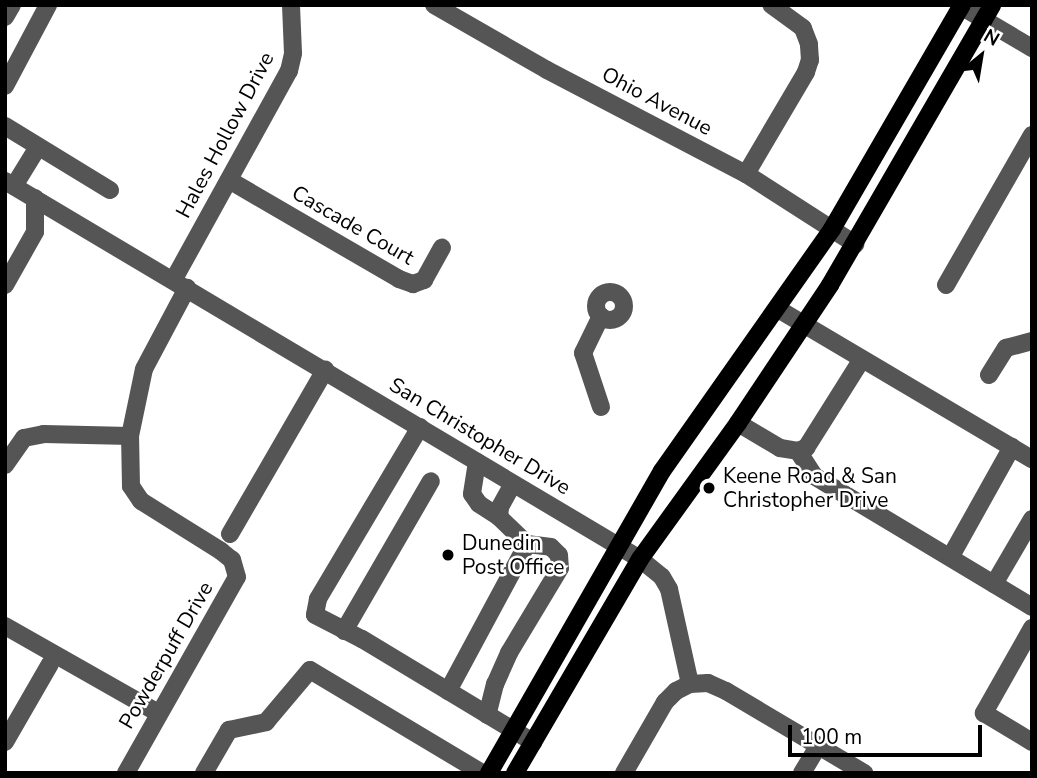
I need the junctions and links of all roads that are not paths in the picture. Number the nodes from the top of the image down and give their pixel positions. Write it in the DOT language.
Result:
graph roads {
  1 [pos="12,5"];
  2 [pos="48,5"];
  3 [pos="290,5"];
  4 [pos="433,5"];
  5 [pos="771,5"];
  6 [pos="961,6"];
  7 [pos="988,13"];
  8 [pos="5,17"];
  9 [pos="1032,48"];
  10 [pos="5,86"];
  11 [pos="5,126"];
  12 [pos="1032,135"];
  13 [pos="38,147"];
  14 [pos="746,174"];
  15 [pos="229,180"];
  16 [pos="10,183"];
  17 [pos="110,190"];
  18 [pos="35,198"];
  19 [pos="832,229"];
  20 [pos="855,244"];
  21 [pos="442,248"];
  22 [pos="180,284"];
  23 [pos="5,285"];
  24 [pos="946,285"];
  25 [pos="778,309"];
  26 [pos="601,316"];
  27 [pos="804,325"];
  28 [pos="1032,341"];
  29 [pos="862,359"];
  30 [pos="325,370"];
  31 [pos="989,375"];
  32 [pos="601,407"];
  33 [pos="738,423"];
  34 [pos="420,427"];
  35 [pos="130,436"];
  36 [pos="1012,447"];
  37 [pos="798,451"];
  38 [pos="1032,459"];
  39 [pos="477,463"];
  40 [pos="5,465"];
  41 [pos="431,481"];
  42 [pos="513,484"];
  43 [pos="499,517"];
  44 [pos="1032,519"];
  45 [pos="230,534"];
  46 [pos="527,544"];
  47 [pos="619,546"];
  48 [pos="951,556"];
  49 [pos="640,559"];
  50 [pos="994,584"];
  51 [pos="1032,607"];
  52 [pos="5,626"];
  53 [pos="1032,628"];
  54 [pos="345,631"];
  55 [pos="50,664"];
  56 [pos="690,684"];
  57 [pos="448,691"];
  58 [pos="158,713"];
  59 [pos="487,715"];
  60 [pos="513,730"];
  61 [pos="5,742"];
  62 [pos="533,742"];
  63 [pos="1032,742"];
  64 [pos="818,746"];
  65 [pos="125,773"];
  66 [pos="204,773"];
  67 [pos="482,773"];
  68 [pos="489,773"];
  69 [pos="515,773"];
  70 [pos="624,773"];
  71 [pos="802,773"];
  72 [pos="864,773"];
  1 -- 8 [label="street"];
  2 -- 10 [label="street"];
  3 -- 15 [label="street, Hales Hollow Drive"];
  4 -- 14 [label="street, Ohio Avenue"];
  5 -- 14 [label="street"];
  6 -- 7 [label="street"];
  6 -- 19 [label="main road"];
  7 -- 9 [label="street"];
  7 -- 20 [label="main road"];
  11 -- 13 [label="street"];
  12 -- 24 [label="street"];
  13 -- 16 [label="street"];
  13 -- 17 [label="street"];
  14 -- 19 [label="street, Ohio Avenue"];
  15 -- 21 [label="street, Cascade Court"];
  15 -- 22 [label="street, Hales Hollow Drive"];
  16 -- 18 [label="street, San Christopher Drive"];
  18 -- 22 [label="street, San Christopher Drive"];
  18 -- 23 [label="street"];
  19 -- 20 [label="street, Ohio Avenue"];
  19 -- 25 [label="main road"];
  20 -- 27 [label="main road"];
  22 -- 30 [label="street, San Christopher Drive"];
  22 -- 35 [label="street, Powderpuff Drive"];
  25 -- 27 [label="street"];
  25 -- 47 [label="main road"];
  26 -- 32 [label="street"];
  27 -- 29 [label="street"];
  27 -- 33 [label="main road"];
  28 -- 31 [label="street"];
  29 -- 36 [label="street"];
  29 -- 37 [label="street"];
  30 -- 34 [label="street, San Christopher Drive"];
  30 -- 45 [label="street"];
  33 -- 37 [label="street"];
  33 -- 49 [label="main road"];
  34 -- 39 [label="street, San Christopher Drive"];
  34 -- 54 [label="street"];
  35 -- 40 [label="street"];
  35 -- 58 [label="street, Powderpuff Drive"];
  36 -- 38 [label="street"];
  36 -- 48 [label="street"];
  37 -- 48 [label="street"];
  39 -- 42 [label="street, San Christopher Drive"];
  39 -- 43 [label="street"];
  41 -- 54 [label="street"];
  42 -- 43 [label="street"];
  42 -- 47 [label="street, San Christopher Drive"];
  43 -- 46 [label="street"];
  44 -- 50 [label="street"];
  46 -- 57 [label="street"];
  46 -- 59 [label="street"];
  47 -- 49 [label="street, San Christopher Drive"];
  47 -- 60 [label="main road"];
  48 -- 50 [label="street"];
  49 -- 56 [label="street, San Christopher Drive"];
  49 -- 62 [label="main road"];
  50 -- 51 [label="street"];
  52 -- 58 [label="street"];
  53 -- 63 [label="street"];
  54 -- 57 [label="street"];
  55 -- 61 [label="street"];
  56 -- 64 [label="street"];
  56 -- 70 [label="street"];
  57 -- 59 [label="street"];
  58 -- 65 [label="street, Powderpuff Drive"];
  59 -- 60 [label="street"];
  60 -- 62 [label="street"];
  60 -- 68 [label="main road"];
  62 -- 69 [label="main road"];
  64 -- 71 [label="street"];
  64 -- 72 [label="street"];
  66 -- 67 [label="street"];
}
